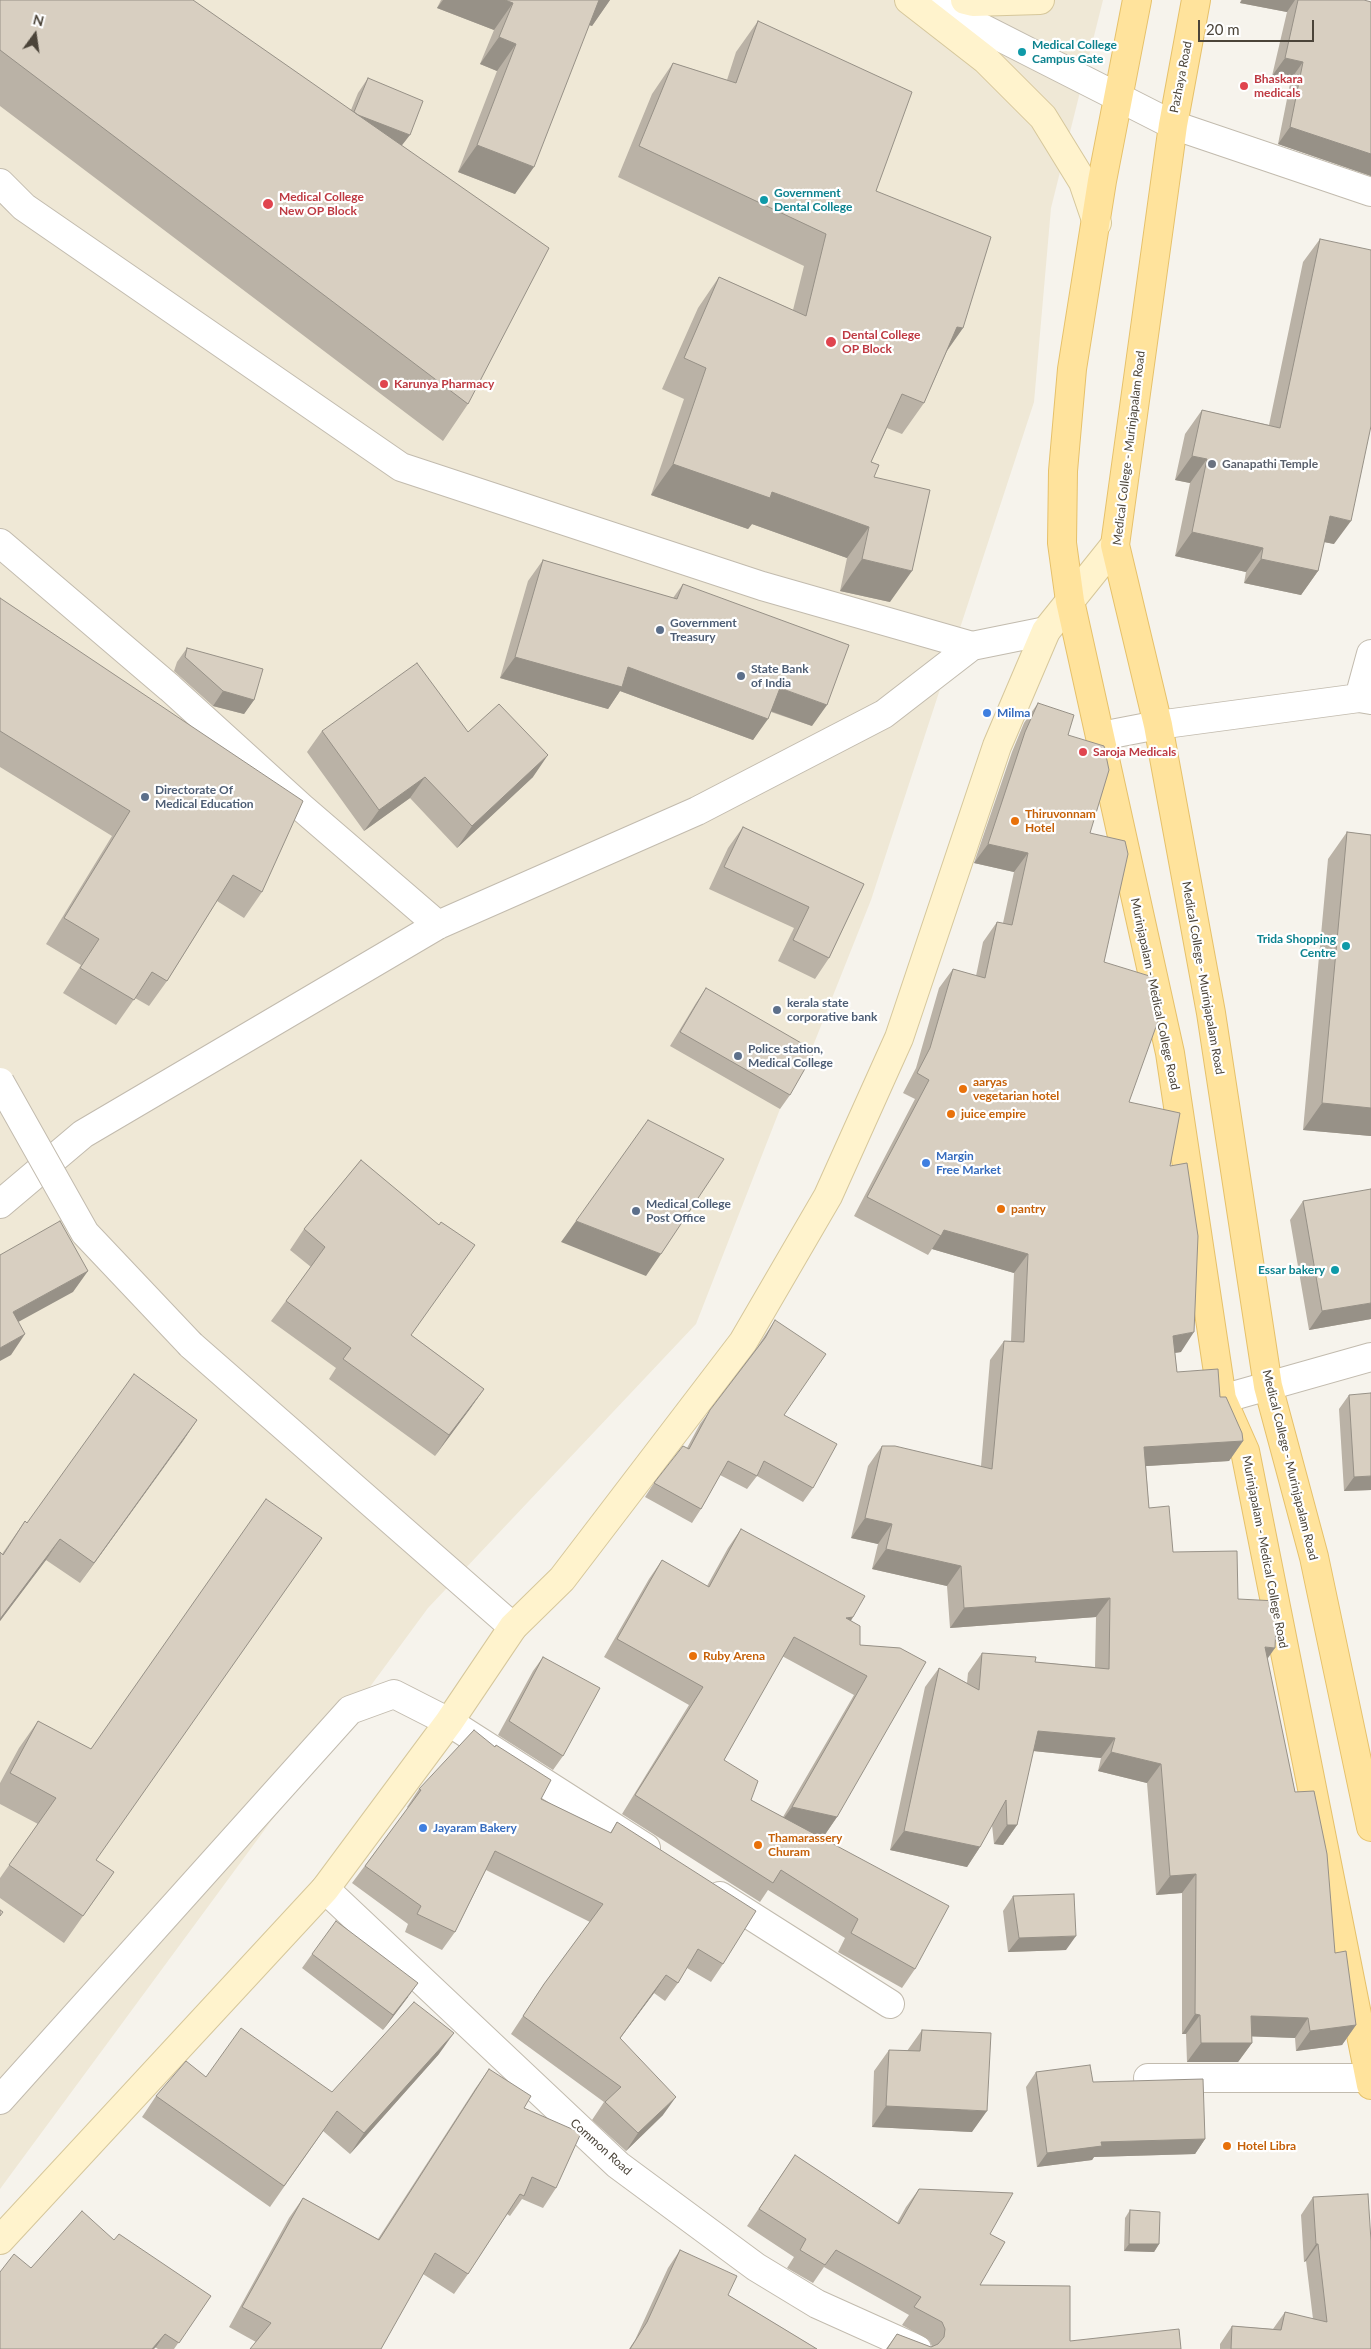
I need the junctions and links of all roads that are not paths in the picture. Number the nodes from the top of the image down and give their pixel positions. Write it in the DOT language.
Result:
graph roads {
  1 [pos="909,0"];
  2 [pos="927,0"];
  3 [pos="965,0"];
  4 [pos="1040,0"];
  5 [pos="1137,0"];
  6 [pos="1196,0"];
  7 [pos="1118,97"];
  8 [pos="1172,125"];
  9 [pos="0,183"];
  10 [pos="1371,192"];
  11 [pos="1097,224"];
  12 [pos="0,543"];
  13 [pos="1115,545"];
  14 [pos="1070,601"];
  15 [pos="1046,631"];
  16 [pos="972,646"];
  17 [pos="1371,654"];
  18 [pos="1365,699"];
  19 [pos="1158,725"];
  20 [pos="1101,736"];
  21 [pos="438,926"];
  22 [pos="0,1082"];
  23 [pos="0,1204"];
  24 [pos="1371,1357"];
  25 [pos="1268,1386"];
  26 [pos="1222,1399"];
  27 [pos="513,1627"];
  28 [pos="448,1722"];
  29 [pos="1371,1827"];
  30 [pos="665,1860"];
  31 [pos="698,1882"];
  32 [pos="325,1889"];
  33 [pos="890,2004"];
  34 [pos="1148,2078"];
  35 [pos="1370,2082"];
  36 [pos="0,2100"];
  37 [pos="0,2240"];
  38 [pos="917,2349"];
  1 -- 11 [label="main road"];
  2 -- 7 [label="street"];
  3 -- 4 [label="main road"];
  5 -- 7 [label="main road, Murinjapalam - Medical College Road"];
  6 -- 8 [label="main road, Pazhaya Road"];
  7 -- 8 [label="street"];
  7 -- 11 [label="main road, Murinjapalam - Medical College Road"];
  8 -- 10 [label="street"];
  8 -- 13 [label="main road, Medical College - Murinjapalam Road"];
  9 -- 16 [label="street"];
  11 -- 14 [label="main road, Murinjapalam - Medical College Road"];
  12 -- 21 [label="street"];
  13 -- 14 [label="main road"];
  13 -- 19 [label="main road, Medical College - Murinjapalam Road"];
  14 -- 15 [label="main road"];
  14 -- 20 [label="main road, Murinjapalam - Medical College Road"];
  15 -- 16 [label="street"];
  15 -- 27 [label="main road"];
  16 -- 21 [label="street"];
  17 -- 18 [label="street"];
  18 -- 19 [label="street"];
  19 -- 20 [label="street"];
  19 -- 25 [label="main road, Medical College - Murinjapalam Road"];
  20 -- 26 [label="main road, Murinjapalam - Medical College Road"];
  21 -- 23 [label="street"];
  22 -- 27 [label="street, bridge"];
  24 -- 25 [label="street"];
  25 -- 26 [label="street"];
  25 -- 29 [label="main road, Medical College - Murinjapalam Road"];
  26 -- 35 [label="main road, Murinjapalam - Medical College Road"];
  27 -- 28 [label="main road"];
  28 -- 30 [label="street"];
  28 -- 32 [label="main road"];
  28 -- 36 [label="street"];
  31 -- 33 [label="street"];
  32 -- 37 [label="main road"];
  32 -- 38 [label="street, Common Road"];
  34 -- 35 [label="street"];
}
